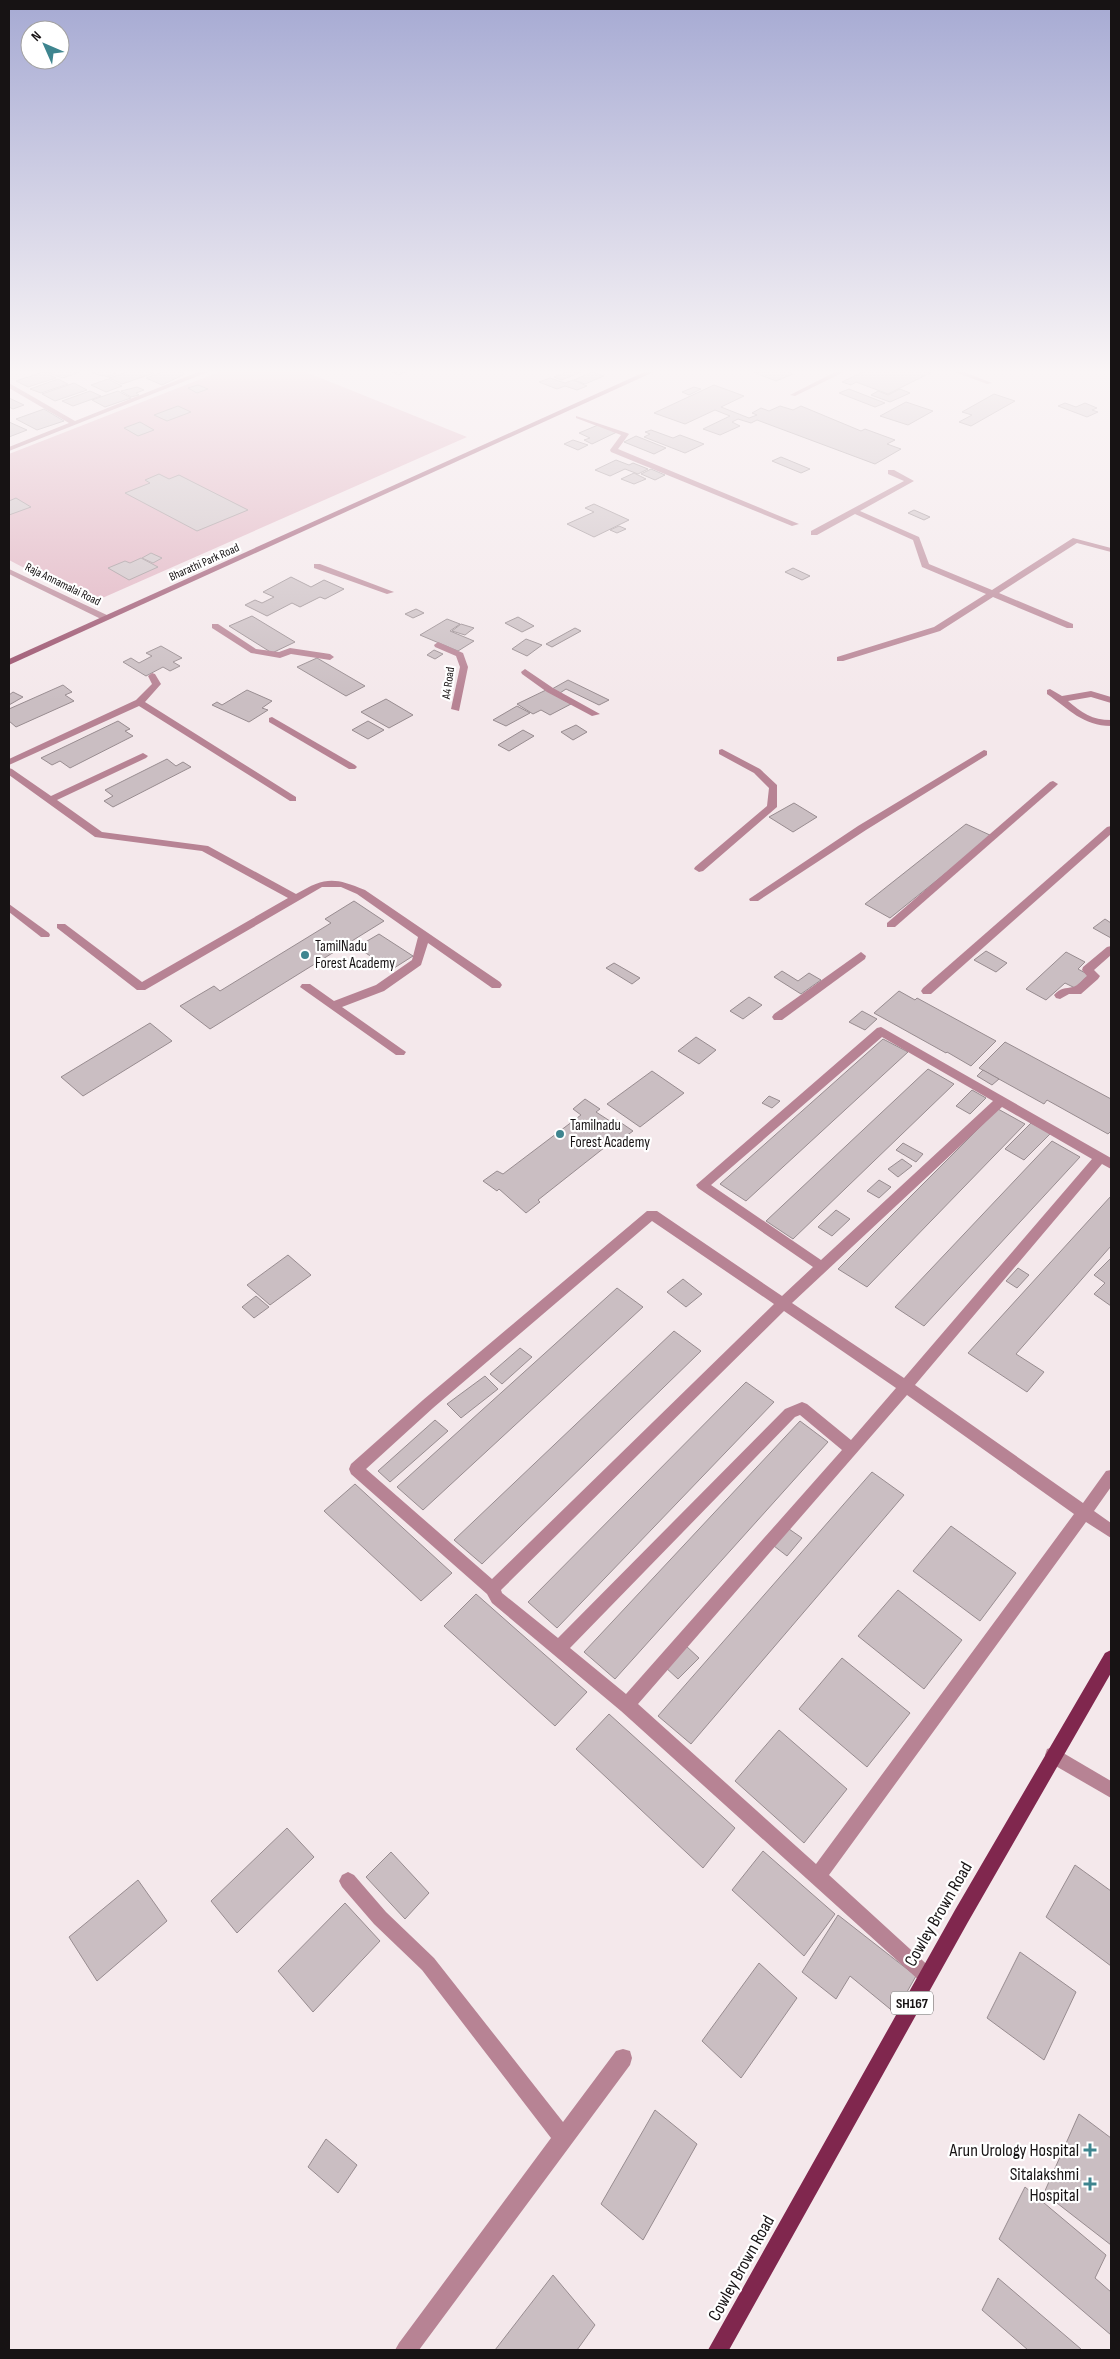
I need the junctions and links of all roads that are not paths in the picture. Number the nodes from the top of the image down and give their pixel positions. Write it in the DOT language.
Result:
graph roads {
  1 [pos="411,480"];
  2 [pos="688,480"];
  3 [pos="910,480"];
  4 [pos="854,511"];
  5 [pos="795,524"];
  6 [pos="814,533"];
  7 [pos="1111,550"];
  8 [pos="317,566"];
  9 [pos="9,571"];
  10 [pos="390,592"];
  11 [pos="992,594"];
  12 [pos="106,618"];
  13 [pos="215,626"];
  14 [pos="1070,626"];
  15 [pos="438,645"];
  16 [pos="330,657"];
  17 [pos="840,659"];
  18 [pos="9,662"];
  19 [pos="524,672"];
  20 [pos="152,676"];
  21 [pos="1050,692"];
  22 [pos="1062,700"];
  23 [pos="1111,700"];
  24 [pos="139,702"];
  25 [pos="456,710"];
  26 [pos="595,714"];
  27 [pos="272,720"];
  28 [pos="1111,723"];
  29 [pos="722,752"];
  30 [pos="984,753"];
  31 [pos="144,756"];
  32 [pos="9,762"];
  33 [pos="352,767"];
  34 [pos="9,772"];
  35 [pos="1053,784"];
  36 [pos="293,799"];
  37 [pos="50,800"];
  38 [pos="1111,828"];
  39 [pos="700,869"];
  40 [pos="296,898"];
  41 [pos="754,899"];
  42 [pos="9,907"];
  43 [pos="891,925"];
  44 [pos="61,926"];
  45 [pos="45,935"];
  46 [pos="424,936"];
  47 [pos="1111,949"];
  48 [pos="861,956"];
  49 [pos="496,985"];
  50 [pos="306,987"];
  51 [pos="927,991"];
  52 [pos="1060,995"];
  53 [pos="333,1006"];
  54 [pos="778,1017"];
  55 [pos="400,1052"];
  56 [pos="1000,1102"];
  57 [pos="1106,1161"];
  58 [pos="822,1267"];
  59 [pos="783,1303"];
  60 [pos="906,1387"];
  61 [pos="852,1449"];
  62 [pos="1111,1476"];
  63 [pos="1086,1512"];
  64 [pos="1111,1530"];
  65 [pos="492,1589"];
  66 [pos="558,1649"];
  67 [pos="1111,1658"];
  68 [pos="627,1704"];
  69 [pos="1053,1754"];
  70 [pos="1111,1790"];
  71 [pos="817,1877"];
  72 [pos="348,1881"];
  73 [pos="927,1976"];
  74 [pos="623,2058"];
  75 [pos="563,2138"];
  76 [pos="406,2350"];
  77 [pos="718,2350"];
  1 -- 12 [label="main road, Bharathi Park Road"];
  2 -- 5 [label="street"];
  3 -- 4 [label="street"];
  4 -- 6 [label="street"];
  4 -- 11 [label="street"];
  7 -- 11 [label="street"];
  8 -- 10 [label="street"];
  9 -- 12 [label="street, Raja Annamalai Road"];
  11 -- 14 [label="street"];
  11 -- 17 [label="street"];
  12 -- 18 [label="main road, Bharathi Park Road"];
  13 -- 16 [label="street"];
  15 -- 25 [label="street, A4 Road"];
  19 -- 26 [label="street"];
  20 -- 24 [label="street"];
  21 -- 22 [label="street"];
  22 -- 23 [label="street"];
  22 -- 28 [label="street"];
  24 -- 32 [label="street"];
  24 -- 36 [label="street"];
  27 -- 33 [label="street"];
  29 -- 39 [label="street"];
  30 -- 41 [label="street"];
  31 -- 37 [label="street"];
  34 -- 37 [label="street"];
  35 -- 43 [label="street"];
  37 -- 40 [label="street"];
  38 -- 51 [label="street"];
  40 -- 44 [label="street"];
  40 -- 46 [label="street"];
  42 -- 45 [label="street"];
  46 -- 49 [label="street"];
  46 -- 53 [label="street"];
  47 -- 52 [label="street"];
  48 -- 54 [label="street"];
  50 -- 53 [label="street"];
  53 -- 55 [label="street"];
  56 -- 57 [label="street"];
  56 -- 58 [label="street"];
  56 -- 58 [label="street"];
  57 -- 60 [label="street"];
  58 -- 59 [label="street"];
  59 -- 60 [label="street"];
  59 -- 65 [label="street"];
  59 -- 65 [label="street"];
  60 -- 61 [label="street"];
  60 -- 63 [label="street"];
  61 -- 66 [label="street"];
  61 -- 68 [label="street"];
  62 -- 63 [label="street"];
  63 -- 64 [label="street"];
  63 -- 71 [label="street"];
  65 -- 66 [label="street"];
  66 -- 68 [label="street"];
  67 -- 69 [label="main road, Cowley Brown Road / SH167"];
  68 -- 71 [label="street"];
  69 -- 70 [label="street"];
  69 -- 73 [label="main road, Cowley Brown Road / SH167"];
  71 -- 73 [label="street"];
  72 -- 75 [label="street"];
  73 -- 77 [label="main road, Cowley Brown Road / SH167"];
  74 -- 75 [label="street"];
  75 -- 76 [label="street"];
}
